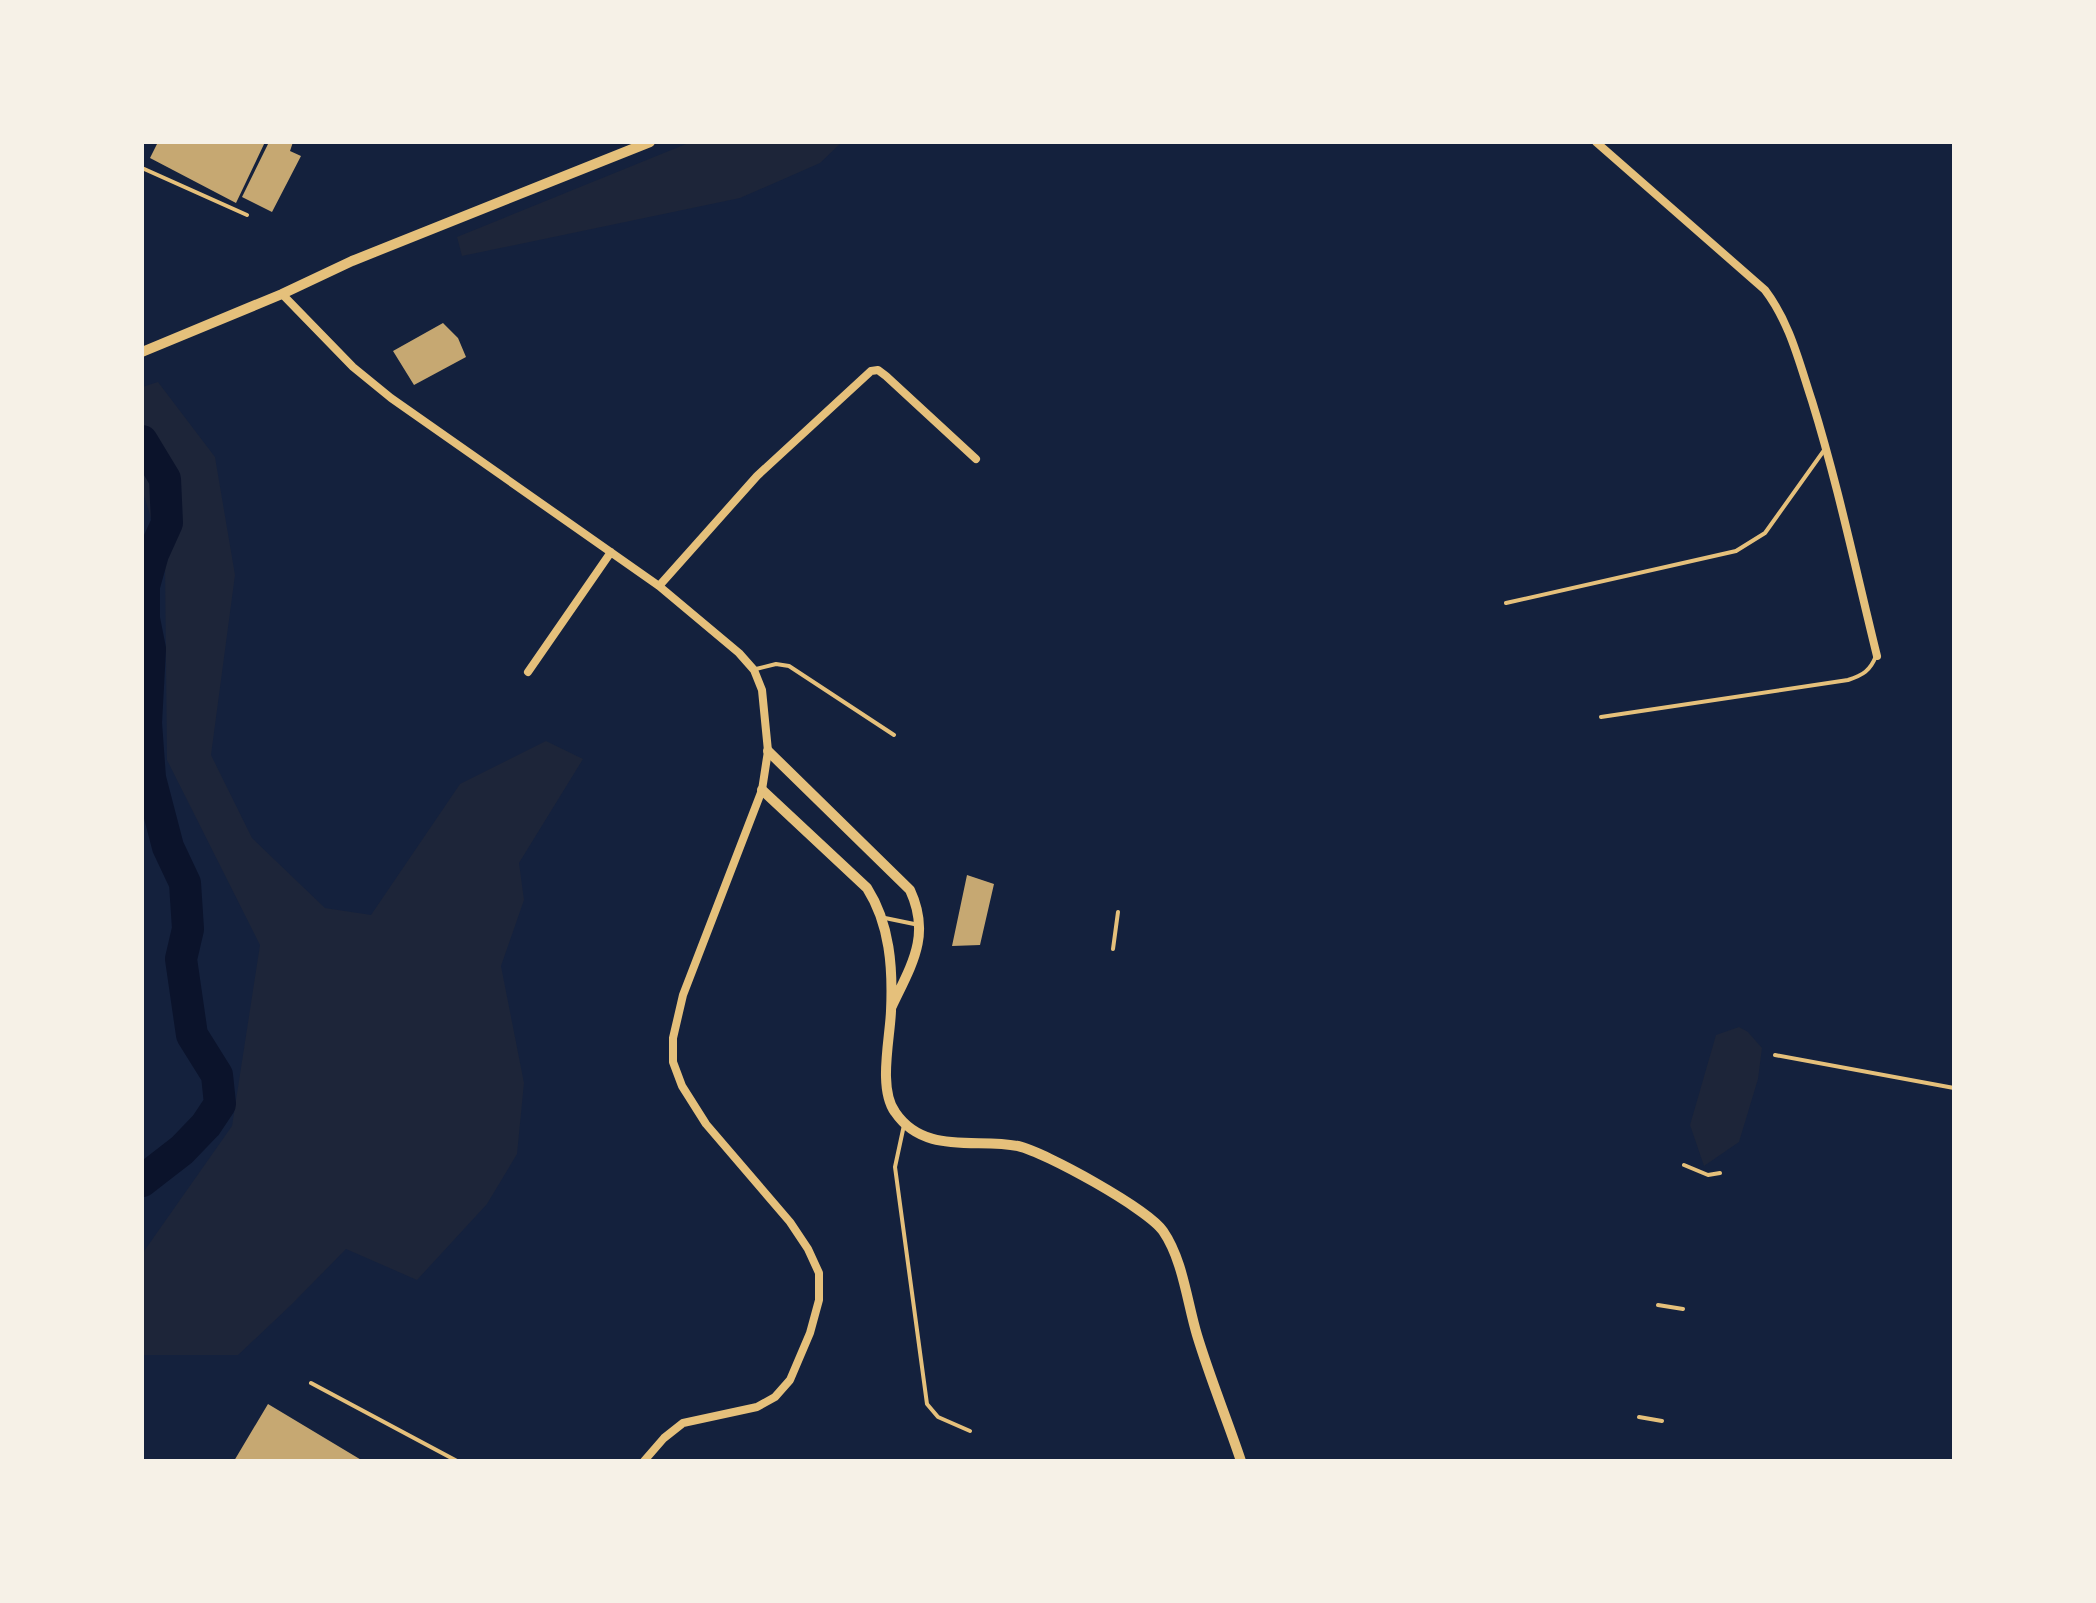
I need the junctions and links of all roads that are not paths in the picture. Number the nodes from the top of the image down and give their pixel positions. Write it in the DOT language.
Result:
graph roads {
  1 [pos="650,142"];
  2 [pos="1596,142"];
  3 [pos="142,168"];
  4 [pos="247,215"];
  5 [pos="282,294"];
  6 [pos="142,352"];
  7 [pos="1826,447"];
  8 [pos="976,459"];
  9 [pos="611,552"];
  10 [pos="659,586"];
  11 [pos="1506,603"];
  12 [pos="1877,656"];
  13 [pos="754,670"];
  14 [pos="528,672"];
  15 [pos="1601,717"];
  16 [pos="894,735"];
  17 [pos="768,751"];
  18 [pos="762,790"];
  19 [pos="1118,912"];
  20 [pos="882,917"];
  21 [pos="921,925"];
  22 [pos="1113,949"];
  23 [pos="891,1008"];
  24 [pos="1775,1055"];
  25 [pos="1954,1088"];
  26 [pos="904,1123"];
  27 [pos="1684,1165"];
  28 [pos="1720,1173"];
  29 [pos="1658,1305"];
  30 [pos="1683,1309"];
  31 [pos="311,1383"];
  32 [pos="1639,1417"];
  33 [pos="1662,1421"];
  34 [pos="970,1431"];
  35 [pos="457,1461"];
  36 [pos="644,1461"];
  37 [pos="1241,1461"];
  1 -- 5 [label="street"];
  2 -- 7 [label="street"];
  3 -- 4 [label="lane"];
  5 -- 6 [label="street"];
  5 -- 9 [label="street"];
  7 -- 11 [label="lane"];
  7 -- 12 [label="street"];
  8 -- 10 [label="street"];
  9 -- 10 [label="street"];
  9 -- 14 [label="street"];
  10 -- 13 [label="street"];
  12 -- 15 [label="lane"];
  13 -- 16 [label="lane"];
  13 -- 17 [label="street"];
  17 -- 18 [label="street"];
  17 -- 21 [label="street"];
  18 -- 20 [label="street"];
  18 -- 36 [label="street"];
  19 -- 22 [label="lane"];
  20 -- 21 [label="lane"];
  20 -- 23 [label="street"];
  21 -- 23 [label="street"];
  23 -- 26 [label="street"];
  24 -- 25 [label="lane"];
  26 -- 34 [label="lane"];
  26 -- 37 [label="street"];
  27 -- 28 [label="lane"];
  29 -- 30 [label="lane"];
  31 -- 35 [label="lane"];
  32 -- 33 [label="lane"];
}
